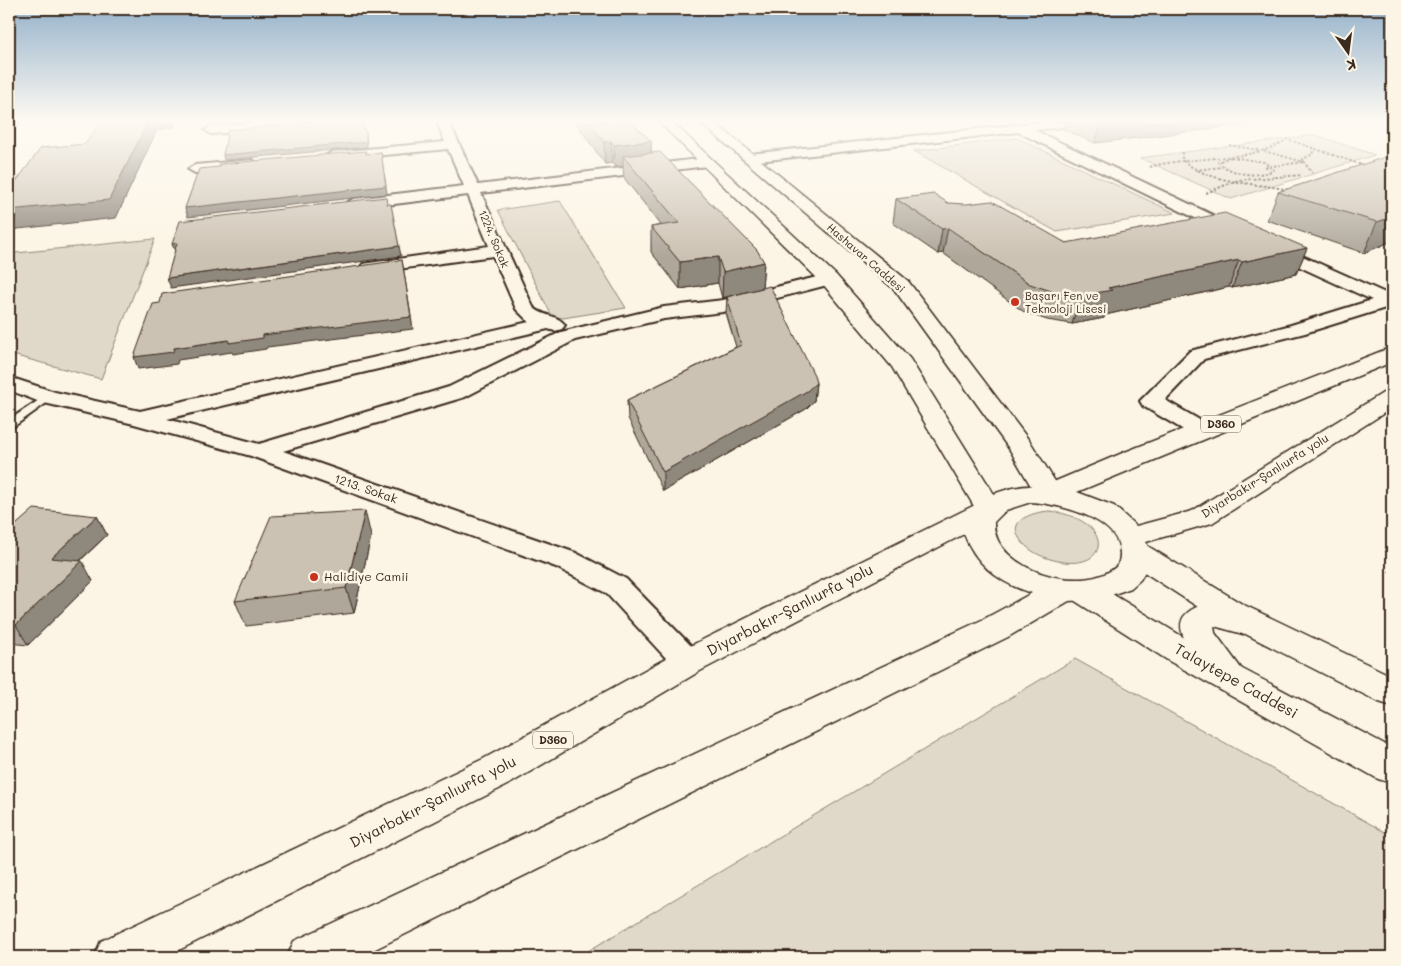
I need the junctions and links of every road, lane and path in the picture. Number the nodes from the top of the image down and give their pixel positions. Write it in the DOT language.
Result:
graph roads {
  1 [pos="216,167"];
  2 [pos="464,167"];
  3 [pos="663,167"];
  4 [pos="712,167"];
  5 [pos="760,167"];
  6 [pos="1107,167"];
  7 [pos="1191,167"];
  8 [pos="1224,167"];
  9 [pos="1273,167"];
  10 [pos="1308,167"];
  11 [pos="195,169"];
  12 [pos="1195,170"];
  13 [pos="1312,173"];
  14 [pos="1302,175"];
  15 [pos="1231,182"];
  16 [pos="473,189"];
  17 [pos="1292,191"];
  18 [pos="1205,194"];
  19 [pos="335,206"];
  20 [pos="498,250"];
  21 [pos="351,271"];
  22 [pos="829,279"];
  23 [pos="552,322"];
  24 [pos="568,336"];
  25 [pos="1392,354"];
  26 [pos="9,383"];
  27 [pos="48,397"];
  28 [pos="1391,400"];
  29 [pos="139,418"];
  30 [pos="9,425"];
  31 [pos="1202,431"];
  32 [pos="258,451"];
  33 [pos="1049,494"];
  34 [pos="986,509"];
  35 [pos="1132,545"];
  36 [pos="1073,590"];
  37 [pos="1264,628"];
  38 [pos="688,662"];
  39 [pos="1230,679"];
  40 [pos="1392,692"];
  41 [pos="1392,767"];
  42 [pos="117,957"];
  43 [pos="310,957"];
  1 -- 11 [label="street"];
  2 -- 16 [label="street, 1224. Sokak"];
  3 -- 16 [label="street"];
  4 -- 22 [label="main road"];
  5 -- 33 [label="main road, Hashavar Caddesi"];
  6 -- 31 [label="street"];
  7 -- 12 [label="path"];
  8 -- 9 [label="path"];
  8 -- 12 [label="path"];
  10 -- 13 [label="path"];
  12 -- 15 [label="path"];
  14 -- 15 [label="path"];
  15 -- 17 [label="path"];
  15 -- 18 [label="path"];
  16 -- 19 [label="street"];
  16 -- 20 [label="street, 1224. Sokak"];
  20 -- 21 [label="street"];
  20 -- 23 [label="street, 1224. Sokak"];
  22 -- 24 [label="street"];
  22 -- 34 [label="main road"];
  23 -- 24 [label="street, 1224. Sokak"];
  23 -- 29 [label="street"];
  24 -- 32 [label="street"];
  25 -- 31 [label="main road, D360"];
  26 -- 27 [label="street, 1213. Sokak"];
  27 -- 29 [label="street, 1213. Sokak"];
  27 -- 30 [label="lane"];
  28 -- 35 [label="main road, Diyarbakır-Şanlıurfa yolu"];
  29 -- 32 [label="street, 1213. Sokak"];
  31 -- 33 [label="main road, D360"];
  32 -- 38 [label="street, 1213. Sokak"];
  33 -- 34 [label="main road"];
  33 -- 35 [label="main road"];
  34 -- 36 [label="main road"];
  34 -- 38 [label="main road, Diyarbakır-Şanlıurfa yolu / D360"];
  35 -- 36 [label="main road"];
  35 -- 37 [label="main road"];
  36 -- 39 [label="main road, Talaytepe Caddesi"];
  36 -- 43 [label="main road"];
  37 -- 39 [label="main road"];
  37 -- 40 [label="main road"];
  38 -- 42 [label="main road, Diyarbakır-Şanlıurfa yolu / D360"];
  39 -- 41 [label="main road, Talaytepe Caddesi"];
}
